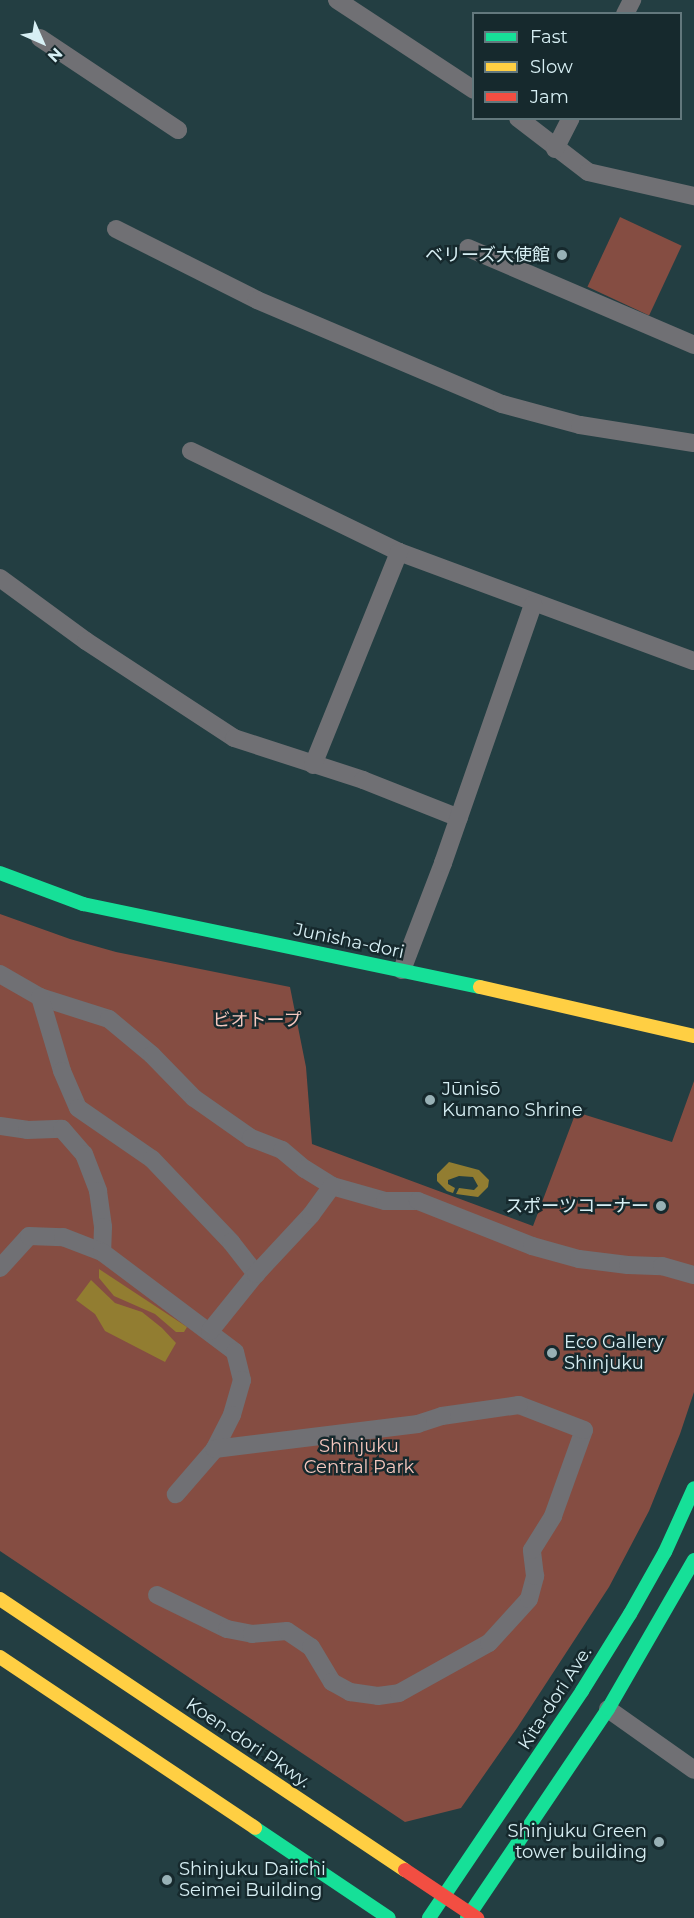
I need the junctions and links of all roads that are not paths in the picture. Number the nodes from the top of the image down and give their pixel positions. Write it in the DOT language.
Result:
graph roads {
  1 [pos="337,0"];
  2 [pos="40,38"];
  3 [pos="472,89"];
  4 [pos="520,120"];
  5 [pos="570,120"];
  6 [pos="178,130"];
  7 [pos="555,149"];
  8 [pos="694,196"];
  9 [pos="116,229"];
  10 [pos="468,248"];
  11 [pos="694,345"];
  12 [pos="694,443"];
  13 [pos="191,452"];
  14 [pos="399,552"];
  15 [pos="0,578"];
  16 [pos="533,603"];
  17 [pos="694,661"];
  18 [pos="313,765"];
  19 [pos="459,818"];
  20 [pos="0,873"];
  21 [pos="402,970"];
  22 [pos="0,974"];
  23 [pos="40,998"];
  24 [pos="694,1036"];
  25 [pos="78,1108"];
  26 [pos="0,1126"];
  27 [pos="62,1129"];
  28 [pos="332,1186"];
  29 [pos="102,1252"];
  30 [pos="0,1268"];
  31 [pos="256,1274"];
  32 [pos="694,1275"];
  33 [pos="210,1331"];
  34 [pos="215,1449"];
  35 [pos="694,1488"];
  36 [pos="176,1494"];
  37 [pos="694,1560"];
  38 [pos="157,1595"];
  39 [pos="0,1599"];
  40 [pos="0,1657"];
  41 [pos="608,1708"];
  42 [pos="694,1770"];
  43 [pos="444,1896"];
  44 [pos="471,1916"];
  45 [pos="389,1918"];
  46 [pos="429,1918"];
  1 -- 3 [label="street"];
  2 -- 6 [label="street"];
  4 -- 7 [label="street"];
  5 -- 7 [label="street"];
  7 -- 8 [label="street"];
  9 -- 12 [label="street"];
  10 -- 11 [label="street"];
  13 -- 14 [label="street"];
  14 -- 16 [label="street"];
  14 -- 18 [label="street"];
  15 -- 18 [label="street"];
  16 -- 17 [label="street"];
  16 -- 19 [label="street"];
  18 -- 19 [label="street"];
  19 -- 21 [label="street"];
  20 -- 21 [label="main road, Junisha-dori"];
  21 -- 24 [label="main road, Junisha-dori"];
  22 -- 23 [label="street"];
  23 -- 25 [label="street"];
  23 -- 28 [label="street"];
  25 -- 27 [label="street"];
  25 -- 31 [label="street"];
  26 -- 27 [label="street"];
  27 -- 29 [label="street"];
  28 -- 31 [label="street"];
  28 -- 32 [label="street"];
  29 -- 30 [label="street"];
  29 -- 33 [label="street"];
  31 -- 33 [label="street"];
  33 -- 34 [label="street"];
  34 -- 36 [label="street"];
  34 -- 38 [label="street"];
  35 -- 43 [label="main road, Kita-dori Ave."];
  37 -- 41 [label="main road"];
  39 -- 43 [label="main road, Koen-dori Pkwy."];
  40 -- 45 [label="main road"];
  41 -- 42 [label="street"];
  41 -- 44 [label="main road"];
  43 -- 44 [label="main road, Koen-dori Pkwy."];
  43 -- 46 [label="main road, Kita-dori Ave."];
}
